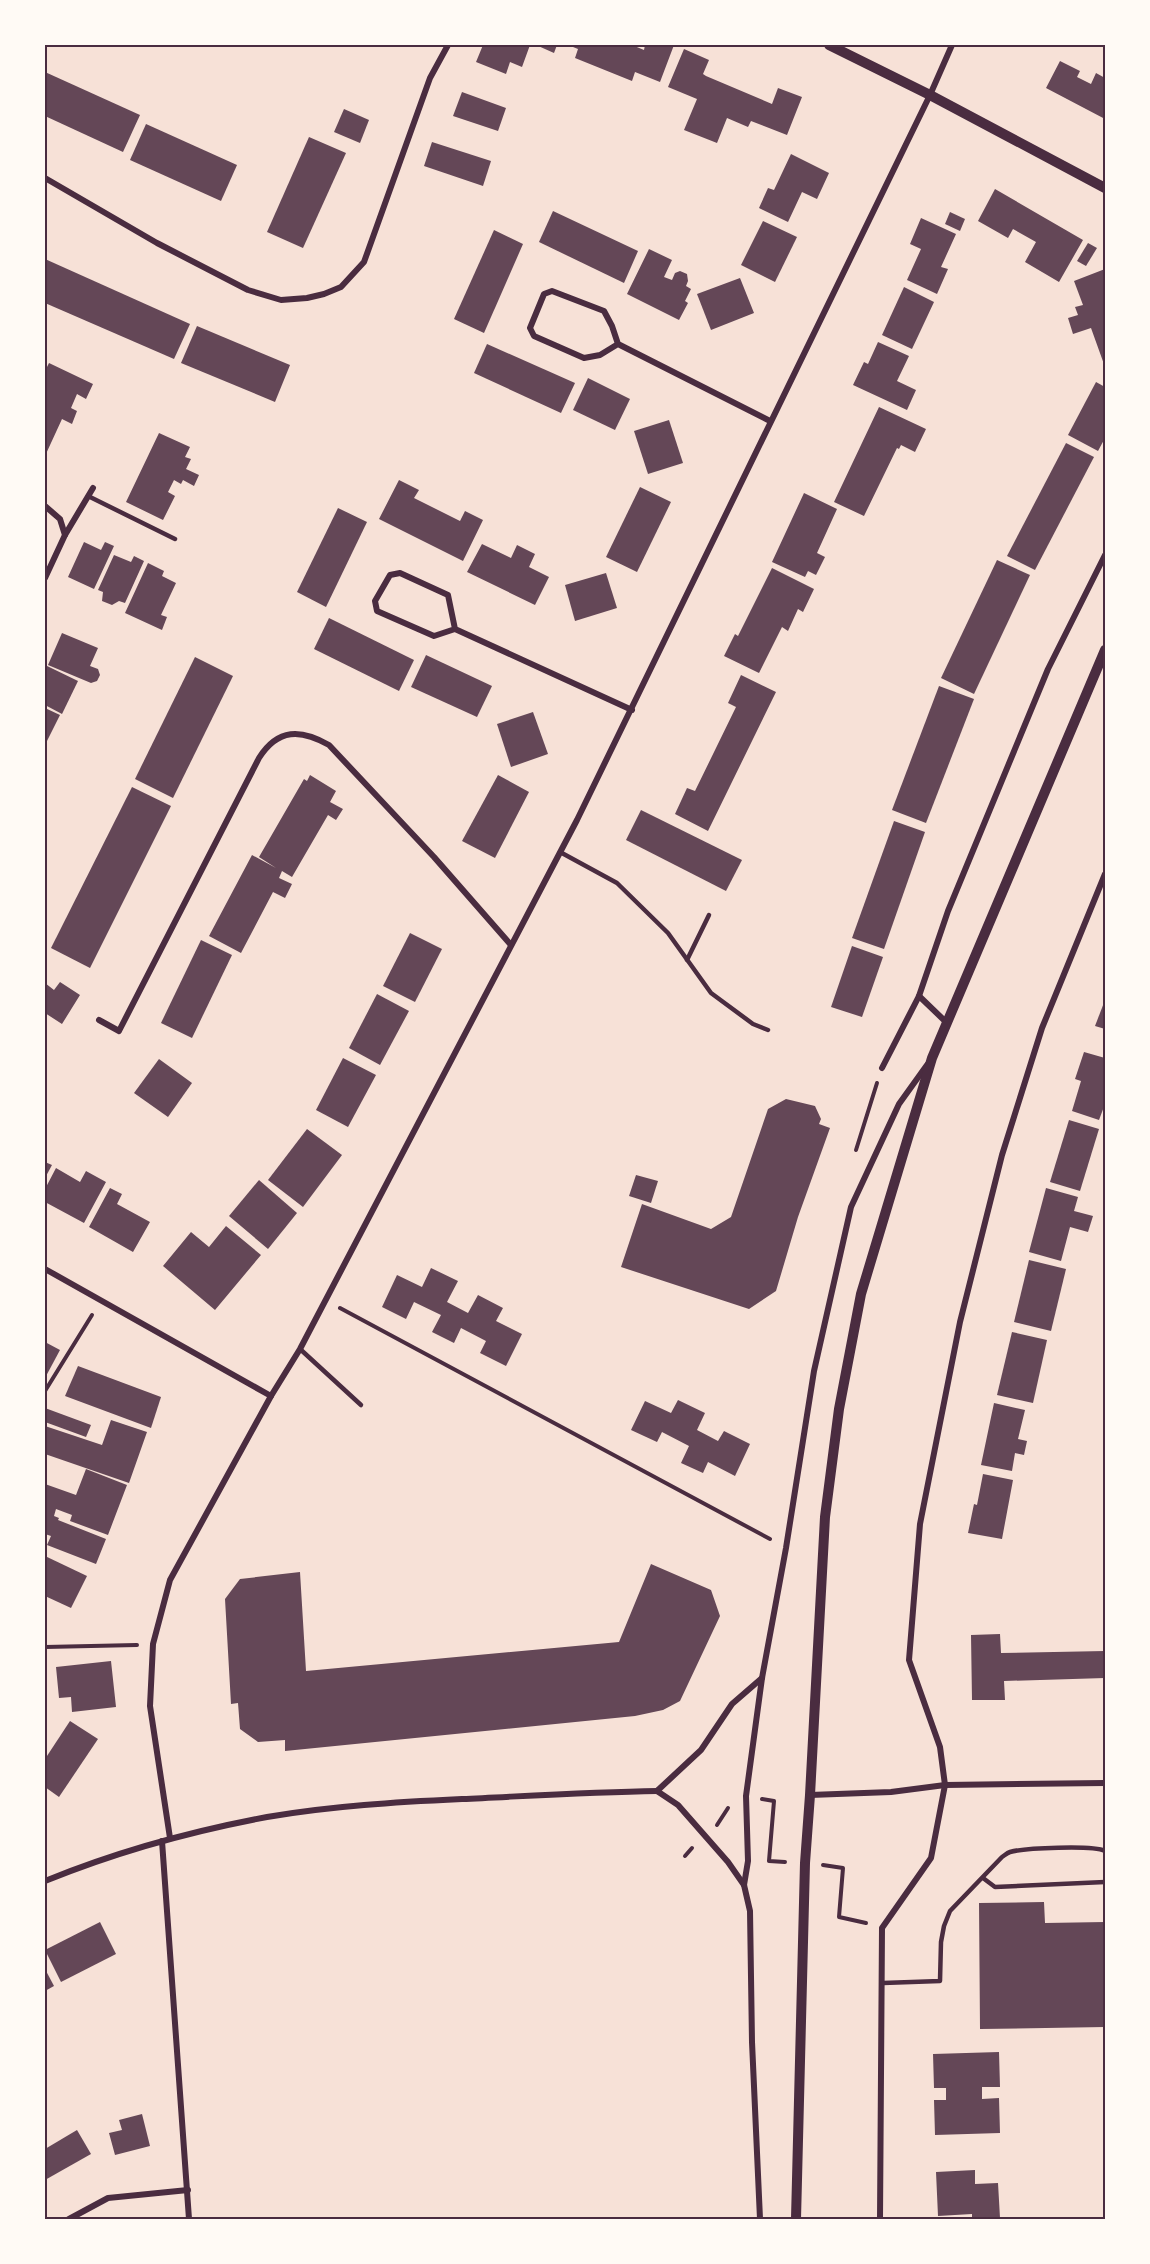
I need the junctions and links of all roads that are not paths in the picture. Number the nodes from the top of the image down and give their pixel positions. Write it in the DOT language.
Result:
graph roads {
  1 [pos="448,45"];
  2 [pos="829,45"];
  3 [pos="952,45"];
  4 [pos="930,95"];
  5 [pos="45,178"];
  6 [pos="1105,188"];
  7 [pos="618,344"];
  8 [pos="770,421"];
  9 [pos="93,488"];
  10 [pos="88,496"];
  11 [pos="45,506"];
  12 [pos="65,534"];
  13 [pos="175,538"];
  14 [pos="1105,555"];
  15 [pos="45,578"];
  16 [pos="455,629"];
  17 [pos="1105,650"];
  18 [pos="632,711"];
  19 [pos="560,852"];
  20 [pos="1105,874"];
  21 [pos="709,915"];
  22 [pos="511,945"];
  23 [pos="687,960"];
  24 [pos="919,996"];
  25 [pos="99,1020"];
  26 [pos="946,1022"];
  27 [pos="768,1030"];
  28 [pos="932,1058"];
  29 [pos="882,1068"];
  30 [pos="45,1269"];
  31 [pos="300,1349"];
  32 [pos="272,1396"];
  33 [pos="362,1405"];
  34 [pos="762,1678"];
  35 [pos="1105,1783"];
  36 [pos="945,1785"];
  37 [pos="657,1791"];
  38 [pos="810,1795"];
  39 [pos="170,1838"];
  40 [pos="162,1841"];
  41 [pos="1105,1851"];
  42 [pos="983,1878"];
  43 [pos="45,1881"];
  44 [pos="1105,1882"];
  45 [pos="744,1885"];
  46 [pos="883,1983"];
  47 [pos="188,2190"];
  48 [pos="69,2219"];
  49 [pos="189,2219"];
  50 [pos="760,2219"];
  51 [pos="796,2219"];
  52 [pos="880,2219"];
  1 -- 5 [label="street"];
  2 -- 4 [label="street"];
  3 -- 4 [label="street"];
  4 -- 6 [label="street"];
  4 -- 8 [label="street"];
  7 -- 7 [label="street"];
  7 -- 8 [label="street"];
  8 -- 18 [label="street"];
  9 -- 10 [label="street"];
  10 -- 12 [label="street"];
  10 -- 13 [label="lane"];
  11 -- 12 [label="street"];
  12 -- 15 [label="street"];
  14 -- 24 [label="street"];
  16 -- 16 [label="street"];
  16 -- 18 [label="street"];
  17 -- 26 [label="street"];
  18 -- 19 [label="street"];
  19 -- 22 [label="street"];
  19 -- 23 [label="lane"];
  20 -- 36 [label="street"];
  21 -- 23 [label="lane"];
  22 -- 25 [label="street"];
  22 -- 31 [label="street"];
  23 -- 27 [label="lane"];
  24 -- 26 [label="street"];
  24 -- 29 [label="street"];
  26 -- 28 [label="street"];
  28 -- 34 [label="street"];
  28 -- 38 [label="street"];
  30 -- 32 [label="street"];
  31 -- 32 [label="street"];
  31 -- 33 [label="lane"];
  32 -- 39 [label="street"];
  34 -- 37 [label="street"];
  34 -- 45 [label="street"];
  35 -- 36 [label="street"];
  36 -- 38 [label="street"];
  36 -- 46 [label="street"];
  37 -- 39 [label="street"];
  37 -- 45 [label="street"];
  38 -- 51 [label="street"];
  39 -- 40 [label="street"];
  40 -- 43 [label="street"];
  40 -- 47 [label="street"];
  41 -- 42 [label="lane"];
  42 -- 44 [label="lane"];
  42 -- 46 [label="lane"];
  45 -- 50 [label="street"];
  46 -- 52 [label="street"];
  47 -- 48 [label="street"];
  47 -- 49 [label="street"];
}
